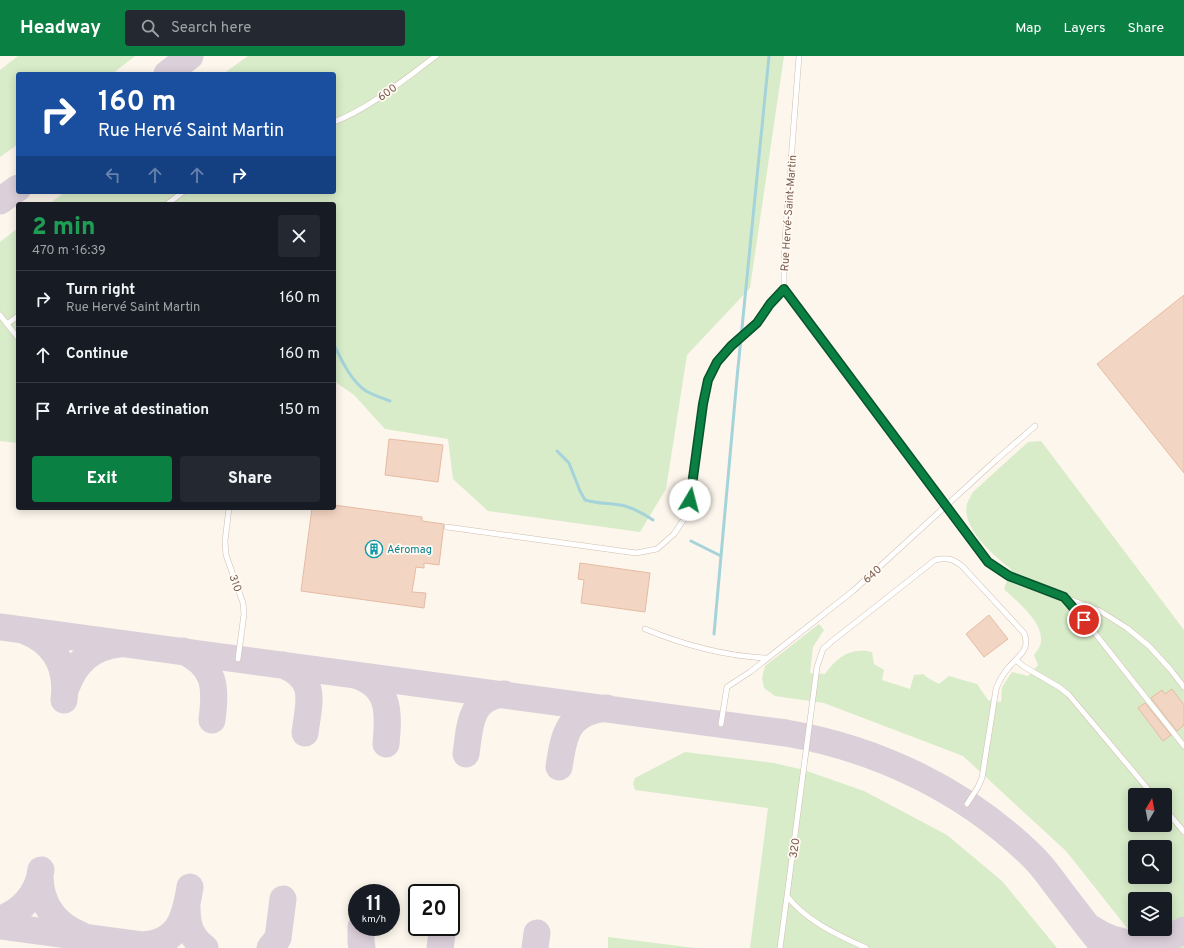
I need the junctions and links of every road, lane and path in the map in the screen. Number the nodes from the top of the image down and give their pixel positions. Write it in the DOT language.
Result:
graph roads {
  1 [pos="436,56"];
  2 [pos="799,56"];
  3 [pos="336,121"];
  4 [pos="180,194"];
  5 [pos="170,202"];
  6 [pos="784,289"];
  7 [pos="0,315"];
  8 [pos="16,317"];
  9 [pos="7,324"];
  10 [pos="16,335"];
  11 [pos="1035,426"];
  12 [pos="946,506"];
  13 [pos="228,510"];
  14 [pos="447,527"];
  15 [pos="1064,597"];
  16 [pos="645,629"];
  17 [pos="766,658"];
  18 [pos="238,659"];
  19 [pos="1016,660"];
  20 [pos="1184,687"];
  21 [pos="721,724"];
  22 [pos="1184,746"];
  23 [pos="1147,788"];
  24 [pos="967,804"];
  25 [pos="1172,817"];
  26 [pos="1184,832"];
  27 [pos="787,896"];
  28 [pos="780,948"];
  29 [pos="866,948"];
  1 -- 3 [label="lane, 600"];
  2 -- 6 [label="lane, Rue Hervé-Saint-Martin"];
  4 -- 5 [label="lane"];
  6 -- 12 [label="lane"];
  6 -- 14 [label="lane"];
  7 -- 9 [label="lane"];
  8 -- 9 [label="lane"];
  9 -- 10 [label="lane"];
  11 -- 12 [label="lane, 640"];
  12 -- 15 [label="lane"];
  12 -- 17 [label="lane, 640"];
  13 -- 18 [label="lane, 310"];
  15 -- 20 [label="lane"];
  15 -- 22 [label="lane"];
  16 -- 17 [label="lane"];
  17 -- 21 [label="lane, 640"];
  19 -- 23 [label="lane"];
  19 -- 24 [label="lane, 320"];
  19 -- 27 [label="lane, 320"];
  25 -- 26 [label="lane"];
  27 -- 28 [label="lane, 320"];
  27 -- 29 [label="lane"];
}
